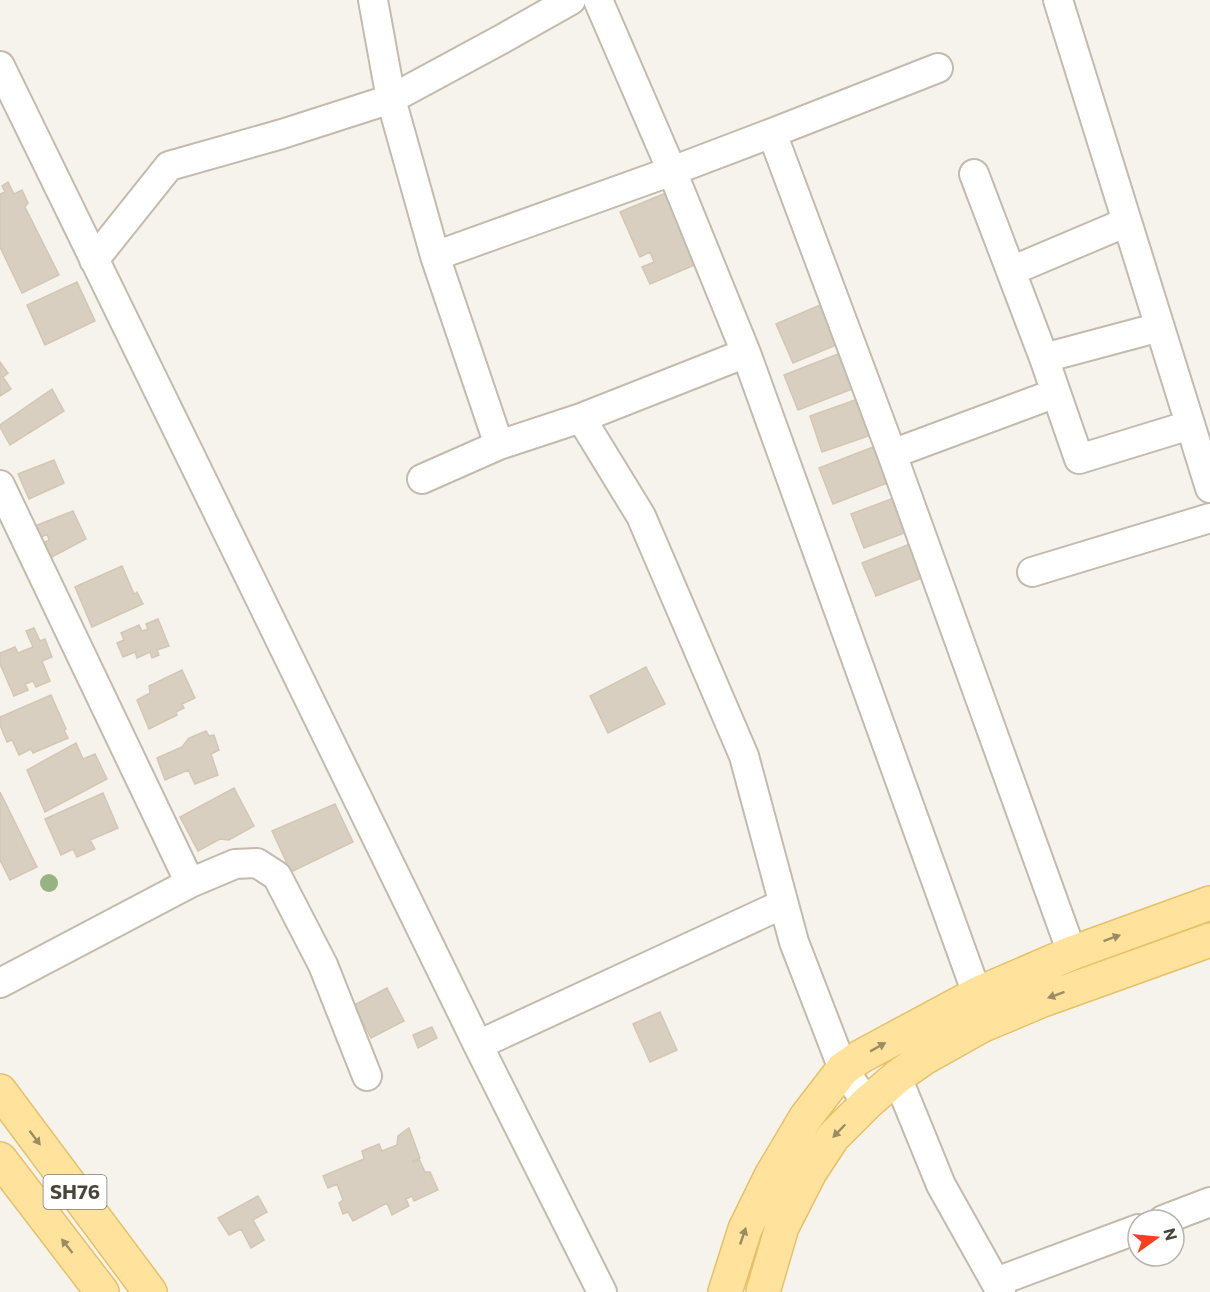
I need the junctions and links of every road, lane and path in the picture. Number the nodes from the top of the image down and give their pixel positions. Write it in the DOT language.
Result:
graph roads {
  1 [pos="374,0"];
  2 [pos="571,0"];
  3 [pos="598,0"];
  4 [pos="1058,0"];
  5 [pos="0,66"];
  6 [pos="938,68"];
  7 [pos="391,99"];
  8 [pos="772,133"];
  9 [pos="672,171"];
  10 [pos="974,174"];
  11 [pos="1127,222"];
  12 [pos="435,256"];
  13 [pos="94,260"];
  14 [pos="1011,271"];
  15 [pos="1160,327"];
  16 [pos="746,353"];
  17 [pos="1044,358"];
  18 [pos="1056,393"];
  19 [pos="581,418"];
  20 [pos="1190,425"];
  21 [pos="499,445"];
  22 [pos="892,454"];
  23 [pos="423,479"];
  24 [pos="0,485"];
  25 [pos="1210,489"];
  26 [pos="1210,518"];
  27 [pos="1032,572"];
  28 [pos="190,883"];
  29 [pos="1210,903"];
  30 [pos="783,904"];
  31 [pos="1210,940"];
  32 [pos="1072,953"];
  33 [pos="0,982"];
  34 [pos="977,994"];
  35 [pos="478,1045"];
  36 [pos="843,1069"];
  37 [pos="367,1076"];
  38 [pos="897,1077"];
  39 [pos="0,1091"];
  40 [pos="867,1103"];
  41 [pos="0,1159"];
  42 [pos="1210,1202"];
  43 [pos="1186,1211"];
  44 [pos="1126,1234"];
  45 [pos="998,1287"];
  46 [pos="102,1292"];
  47 [pos="150,1292"];
  48 [pos="602,1292"];
  49 [pos="725,1292"];
  50 [pos="763,1292"];
  1 -- 7 [label="street"];
  2 -- 7 [label="street"];
  3 -- 9 [label="street"];
  4 -- 11 [label="street"];
  5 -- 13 [label="street"];
  6 -- 8 [label="street"];
  7 -- 12 [label="street"];
  7 -- 13 [label="street"];
  8 -- 9 [label="street"];
  8 -- 22 [label="street"];
  9 -- 12 [label="street"];
  9 -- 16 [label="street"];
  10 -- 14 [label="street"];
  11 -- 14 [label="street"];
  11 -- 15 [label="street"];
  12 -- 21 [label="street"];
  13 -- 35 [label="street"];
  14 -- 17 [label="street"];
  15 -- 17 [label="street"];
  15 -- 20 [label="street"];
  16 -- 19 [label="street"];
  16 -- 34 [label="street"];
  17 -- 18 [label="street"];
  18 -- 20 [label="street"];
  18 -- 22 [label="street"];
  19 -- 21 [label="street"];
  19 -- 30 [label="street"];
  20 -- 25 [label="street"];
  21 -- 23 [label="street"];
  22 -- 32 [label="street"];
  24 -- 28 [label="street"];
  26 -- 27 [label="street"];
  28 -- 33 [label="street"];
  28 -- 37 [label="street"];
  32 -- 29 [label="main road, one-way"];
  30 -- 35 [label="street"];
  30 -- 36 [label="street"];
  31 -- 38 [label="main road, one-way"];
  32 -- 34 [label="main road"];
  36 -- 34 [label="main road, one-way"];
  35 -- 48 [label="street"];
  36 -- 40 [label="street"];
  49 -- 36 [label="main road, one-way"];
  38 -- 40 [label="main road"];
  38 -- 45 [label="street"];
  39 -- 47 [label="main road, SH76, one-way"];
  40 -- 50 [label="main road, one-way"];
  46 -- 41 [label="main road, SH76, one-way"];
  42 -- 43 [label="street"];
  44 -- 45 [label="street"];
}
